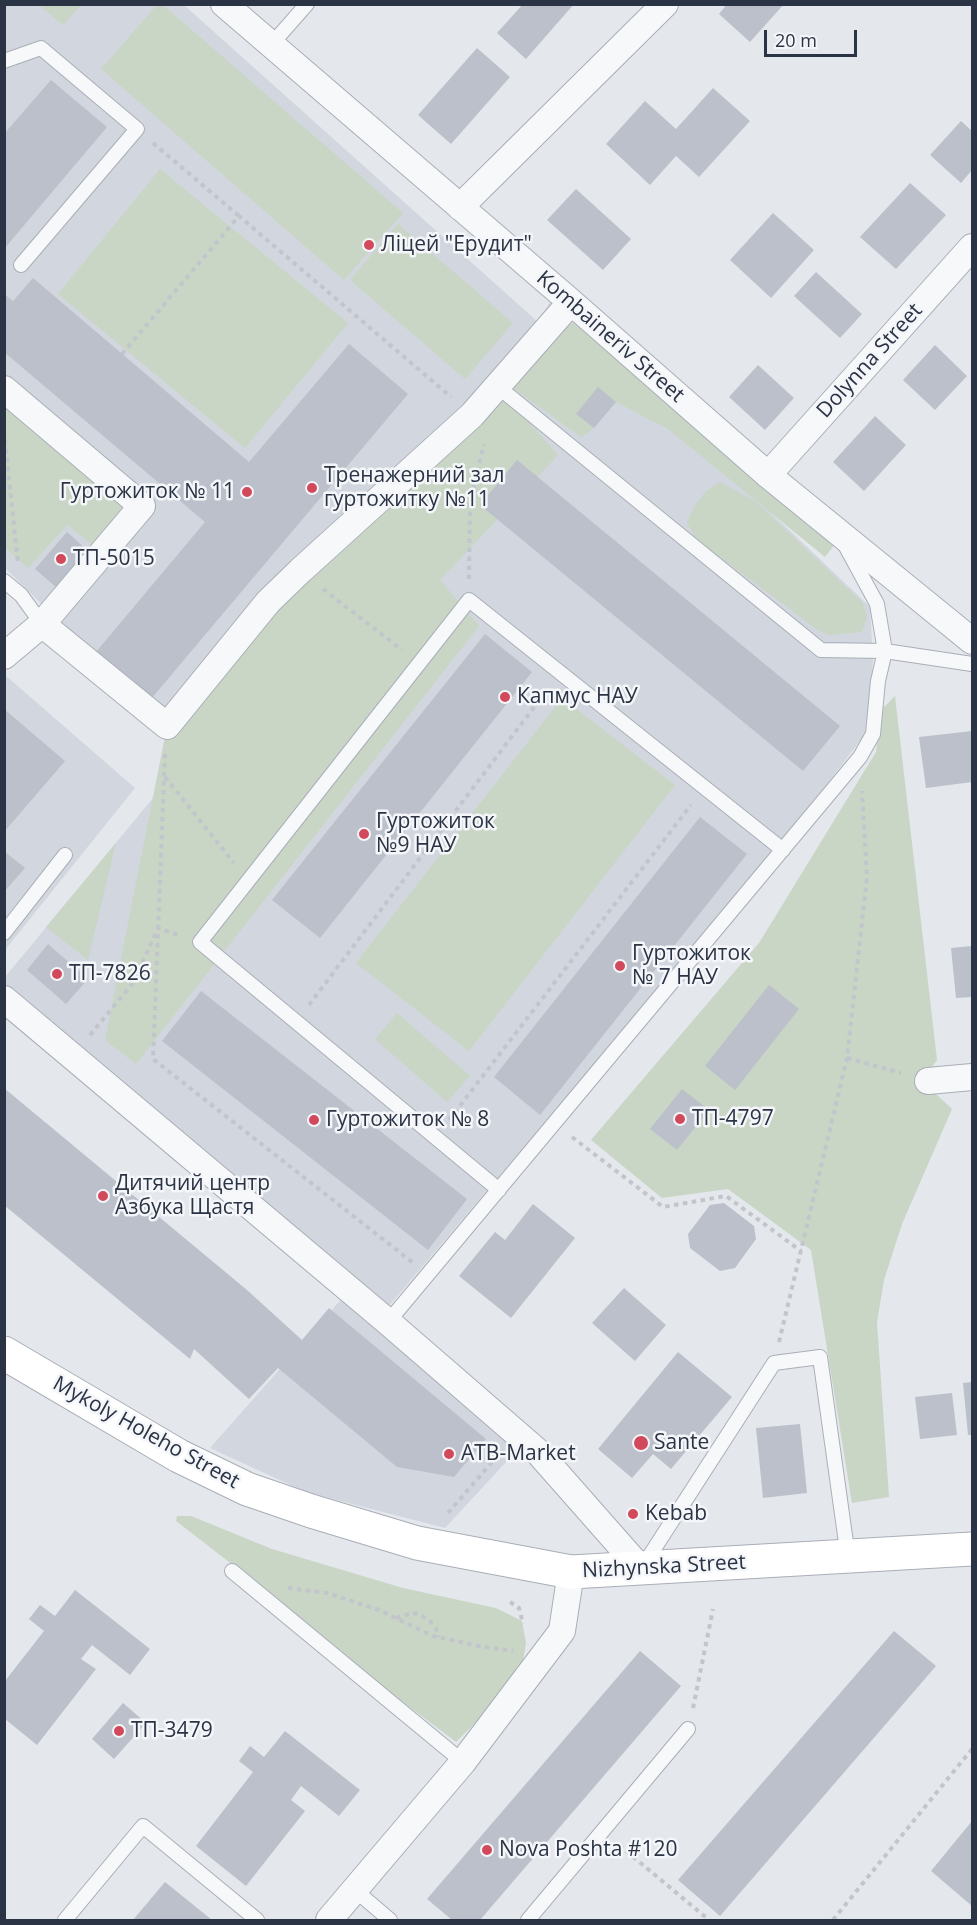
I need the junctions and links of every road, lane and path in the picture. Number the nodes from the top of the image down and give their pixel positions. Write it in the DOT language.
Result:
graph roads {
  1 [pos="224,4"];
  2 [pos="307,4"];
  3 [pos="664,4"];
  4 [pos="271,45"];
  5 [pos="4,61"];
  6 [pos="166,154"];
  7 [pos="460,207"];
  8 [pos="239,216"];
  9 [pos="972,247"];
  10 [pos="21,265"];
  11 [pos="571,302"];
  12 [pos="122,354"];
  13 [pos="497,386"];
  14 [pos="4,389"];
  15 [pos="459,403"];
  16 [pos="4,431"];
  17 [pos="486,432"];
  18 [pos="768,475"];
  19 [pos="838,532"];
  20 [pos="300,571"];
  21 [pos="4,581"];
  22 [pos="21,595"];
  23 [pos="469,600"];
  24 [pos="42,624"];
  25 [pos="972,641"];
  26 [pos="885,651"];
  27 [pos="4,656"];
  28 [pos="419,664"];
  29 [pos="972,664"];
  30 [pos="560,673"];
  31 [pos="167,726"];
  32 [pos="860,757"];
  33 [pos="165,777"];
  34 [pos="704,788"];
  35 [pos="783,850"];
  36 [pos="65,855"];
  37 [pos="248,881"];
  38 [pos="158,928"];
  39 [pos="4,933"];
  40 [pos="4,999"];
  41 [pos="296,1022"];
  42 [pos="72,1056"];
  43 [pos="847,1058"];
  44 [pos="972,1077"];
  45 [pos="928,1081"];
  46 [pos="554,1123"];
  47 [pos="435,1137"];
  48 [pos="499,1190"];
  49 [pos="801,1251"];
  50 [pos="429,1274"];
  51 [pos="388,1322"];
  52 [pos="7,1360"];
  53 [pos="774,1363"];
  54 [pos="516,1434"];
  55 [pos="448,1513"];
  56 [pos="972,1549"];
  57 [pos="848,1557"];
  58 [pos="641,1569"];
  59 [pos="232,1571"];
  60 [pos="571,1572"];
  61 [pos="250,1586"];
  62 [pos="510,1602"];
  63 [pos="713,1610"];
  64 [pos="396,1618"];
  65 [pos="523,1624"];
  66 [pos="438,1637"];
  67 [pos="514,1652"];
  68 [pos="688,1729"];
  69 [pos="972,1749"];
  70 [pos="463,1762"];
  71 [pos="603,1831"];
  72 [pos="355,1890"];
  73 [pos="65,1920"];
  74 [pos="257,1920"];
  75 [pos="329,1920"];
  76 [pos="390,1920"];
  77 [pos="528,1920"];
  78 [pos="710,1920"];
  79 [pos="833,1920"];
  1 -- 4 [label="street, Kombaineriv Street"];
  2 -- 4 [label="lane"];
  3 -- 7 [label="street"];
  4 -- 7 [label="street, Kombaineriv Street"];
  5 -- 10 [label="lane"];
  6 -- 8 [label="path"];
  7 -- 11 [label="street, Kombaineriv Street"];
  8 -- 12 [label="path"];
  8 -- 15 [label="path"];
  9 -- 18 [label="street, Dolynna Street"];
  11 -- 13 [label="street"];
  11 -- 18 [label="street, Kombaineriv Street"];
  13 -- 20 [label="street"];
  13 -- 26 [label="lane"];
  14 -- 24 [label="street"];
  16 -- 22 [label="path"];
  17 -- 23 [label="path"];
  18 -- 19 [label="street, Kombaineriv Street"];
  19 -- 25 [label="street, Kombaineriv Street"];
  19 -- 26 [label="lane"];
  20 -- 28 [label="path"];
  20 -- 31 [label="street"];
  21 -- 22 [label="lane"];
  22 -- 24 [label="lane"];
  23 -- 28 [label="lane"];
  23 -- 30 [label="lane"];
  24 -- 27 [label="street"];
  24 -- 31 [label="street"];
  26 -- 29 [label="lane"];
  26 -- 32 [label="lane"];
  28 -- 37 [label="lane"];
  30 -- 34 [label="lane"];
  30 -- 41 [label="path"];
  31 -- 33 [label="path"];
  32 -- 35 [label="lane"];
  32 -- 43 [label="path"];
  33 -- 37 [label="path"];
  33 -- 38 [label="path"];
  34 -- 35 [label="lane"];
  34 -- 47 [label="path"];
  35 -- 46 [label="lane"];
  36 -- 39 [label="lane"];
  37 -- 41 [label="lane"];
  38 -- 42 [label="path"];
  38 -- 50 [label="path"];
  40 -- 42 [label="street"];
  41 -- 47 [label="lane"];
  42 -- 51 [label="street"];
  43 -- 45 [label="path"];
  43 -- 49 [label="path"];
  44 -- 45 [label="street"];
  46 -- 48 [label="lane"];
  46 -- 49 [label="path"];
  47 -- 48 [label="lane"];
  48 -- 50 [label="lane"];
  49 -- 53 [label="path"];
  50 -- 51 [label="lane"];
  51 -- 54 [label="street"];
  52 -- 60 [label="main road, Mykoly Holeho Street"];
  53 -- 57 [label="lane"];
  53 -- 58 [label="lane"];
  54 -- 55 [label="path"];
  54 -- 58 [label="street"];
  56 -- 57 [label="main road, Nizhynska Street"];
  57 -- 58 [label="main road, Nizhynska Street"];
  58 -- 60 [label="main road, Nizhynska Street"];
  59 -- 61 [label="lane"];
  60 -- 70 [label="street, Nizhynska Street"];
  61 -- 64 [label="path"];
  61 -- 70 [label="lane"];
  62 -- 65 [label="path"];
  63 -- 68 [label="path"];
  64 -- 66 [label="path"];
  64 -- 66 [label="path"];
  66 -- 67 [label="path"];
  68 -- 71 [label="lane"];
  69 -- 79 [label="path"];
  70 -- 72 [label="street, Nizhynska Street"];
  71 -- 77 [label="lane"];
  71 -- 78 [label="path"];
  72 -- 75 [label="street, Nizhynska Street"];
  72 -- 76 [label="lane"];
  73 -- 74 [label="lane"];
}
